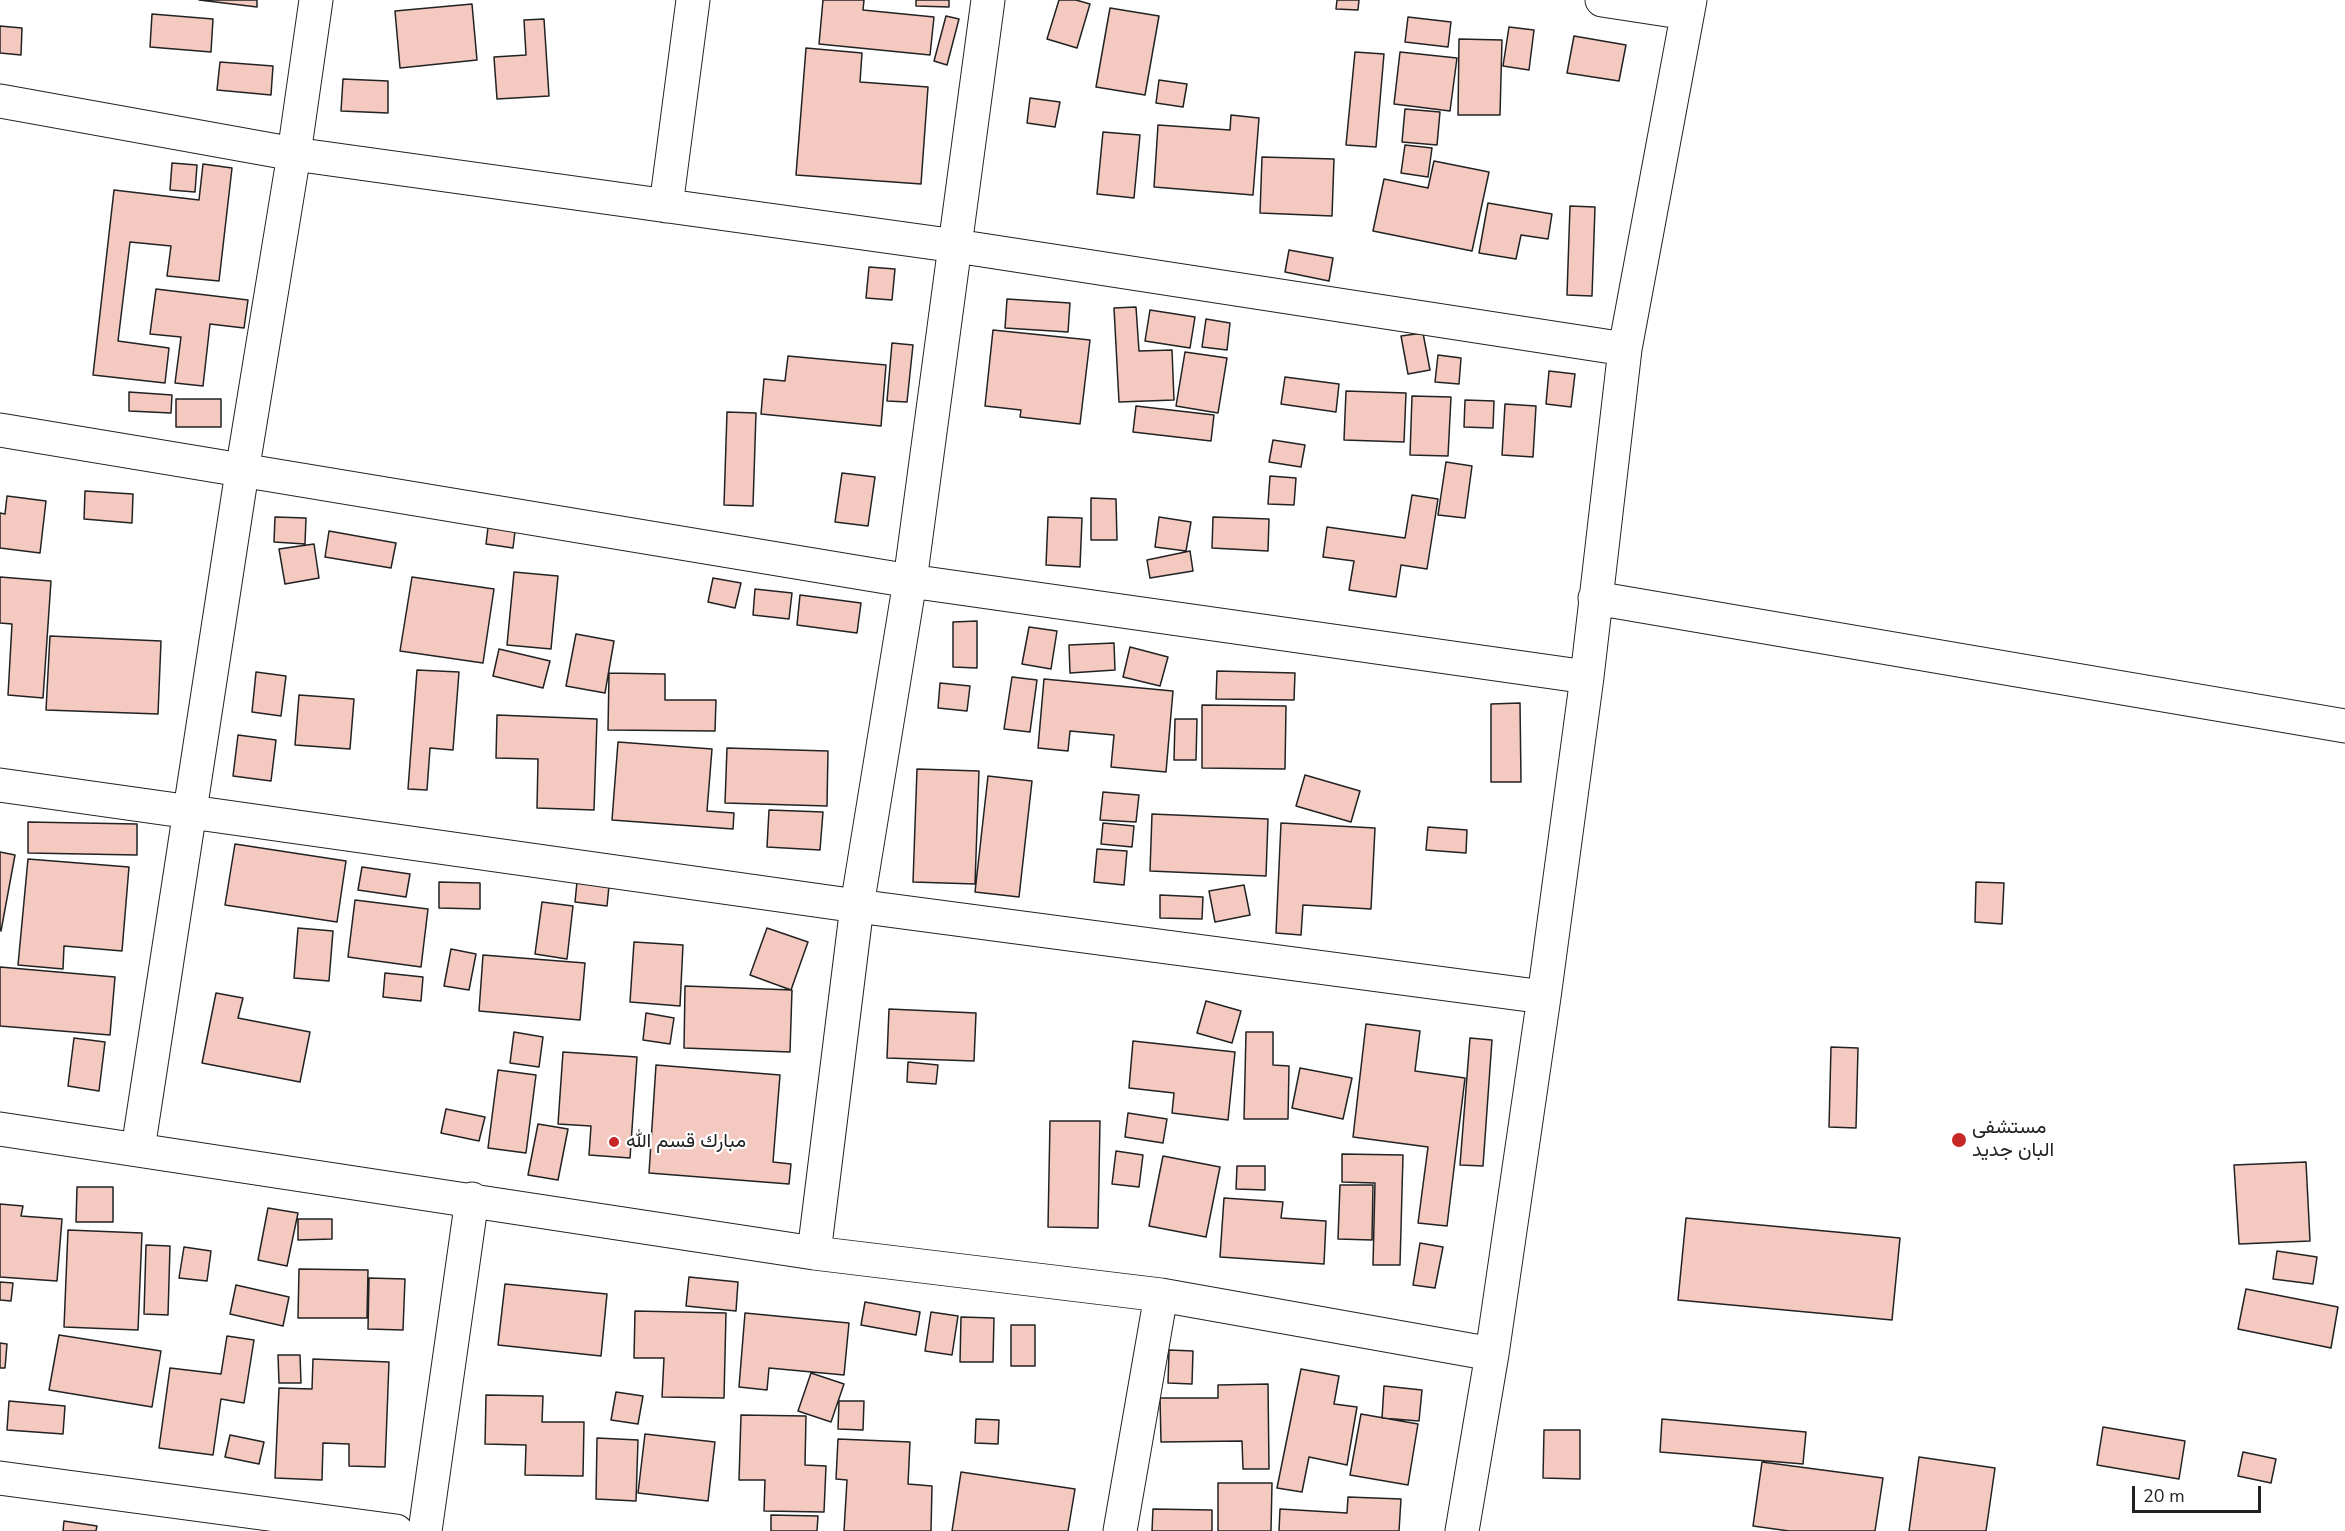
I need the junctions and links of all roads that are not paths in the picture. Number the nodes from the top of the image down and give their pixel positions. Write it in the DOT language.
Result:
graph roads {
  1 [pos="316,0"];
  2 [pos="693,0"];
  3 [pos="988,0"];
  4 [pos="1602,0"];
  5 [pos="1688,7"];
  6 [pos="0,101"];
  7 [pos="294,154"];
  8 [pos="666,206"];
  9 [pos="956,246"];
  10 [pos="1625,349"];
  11 [pos="0,430"];
  12 [pos="242,472"];
  13 [pos="910,581"];
  14 [pos="1595,598"];
  15 [pos="1587,677"];
  16 [pos="2345,726"];
  17 [pos="0,785"];
  18 [pos="189,813"];
  19 [pos="857,906"];
  20 [pos="1544,997"];
  21 [pos="0,1130"];
  22 [pos="138,1149"];
  23 [pos="471,1199"];
  24 [pos="814,1253"];
  25 [pos="1161,1295"];
  26 [pos="1492,1354"];
  27 [pos="0,1478"];
  28 [pos="396,1531"];
  29 [pos="425,1531"];
  30 [pos="1120,1531"];
  31 [pos="1462,1531"];
  1 -- 7 [label="street"];
  2 -- 8 [label="street"];
  3 -- 9 [label="street"];
  4 -- 5 [label="street"];
  5 -- 10 [label="street"];
  6 -- 7 [label="street"];
  7 -- 8 [label="street"];
  7 -- 12 [label="street"];
  8 -- 9 [label="street"];
  9 -- 10 [label="street"];
  9 -- 13 [label="street"];
  10 -- 14 [label="street"];
  11 -- 12 [label="street"];
  12 -- 13 [label="street"];
  12 -- 18 [label="street"];
  13 -- 15 [label="street"];
  13 -- 19 [label="street"];
  14 -- 15 [label="street"];
  14 -- 16 [label="street"];
  15 -- 20 [label="street"];
  17 -- 18 [label="street"];
  18 -- 19 [label="street"];
  18 -- 22 [label="street"];
  19 -- 20 [label="street"];
  19 -- 24 [label="street"];
  20 -- 26 [label="street"];
  21 -- 22 [label="street"];
  22 -- 23 [label="street"];
  23 -- 24 [label="street"];
  23 -- 29 [label="street"];
  24 -- 25 [label="street"];
  25 -- 26 [label="street"];
  25 -- 30 [label="street"];
  26 -- 31 [label="street"];
  27 -- 28 [label="street"];
}
